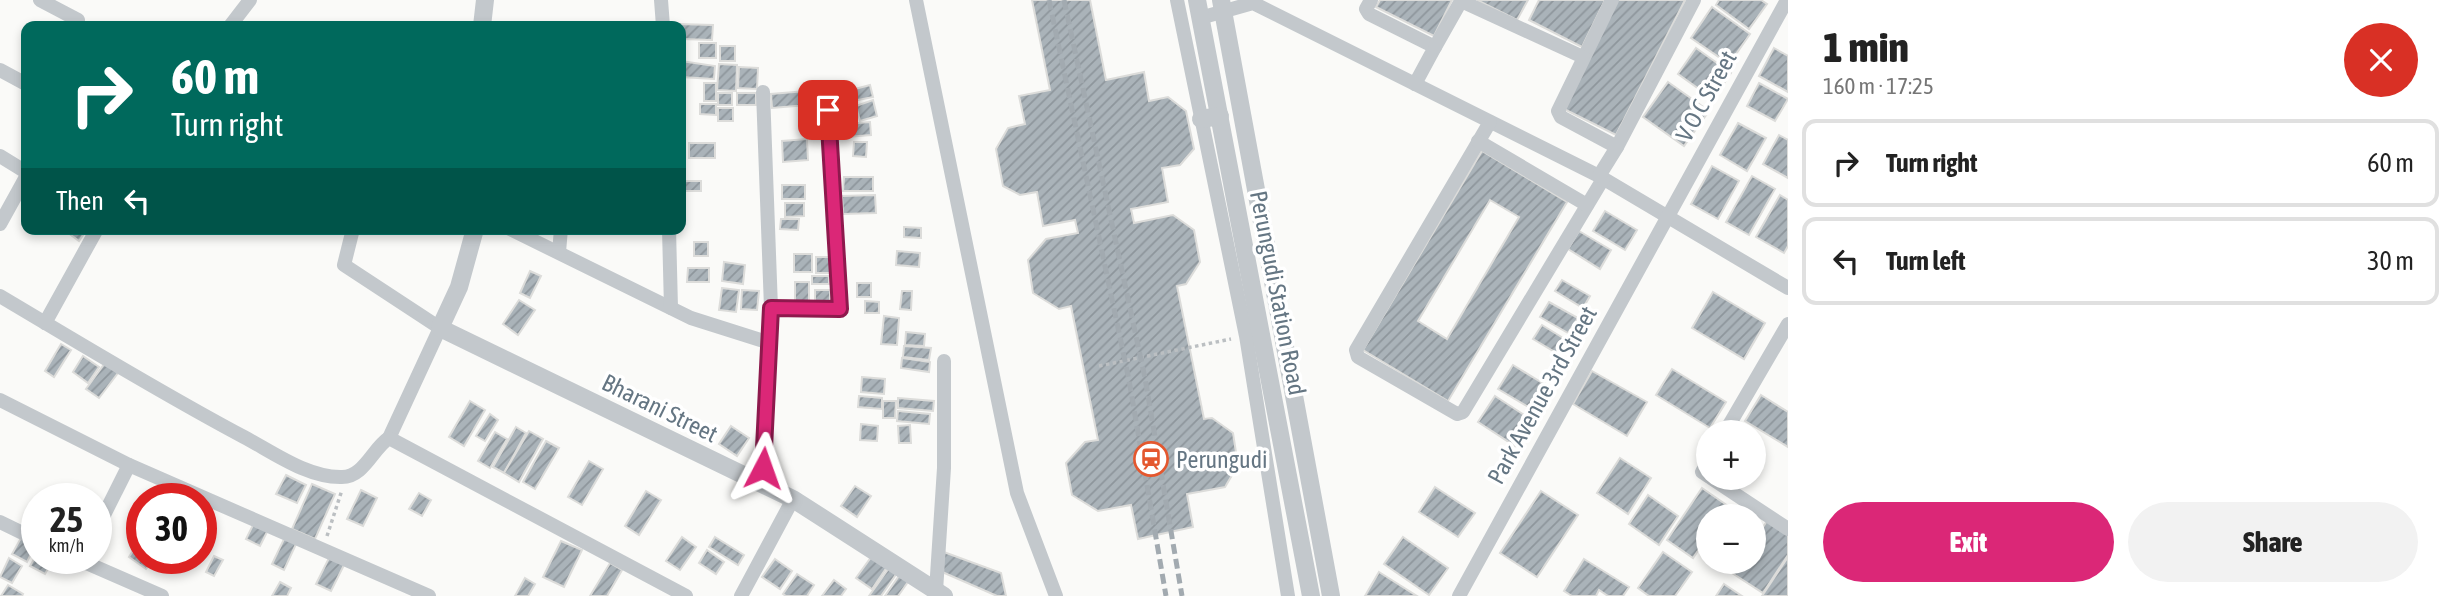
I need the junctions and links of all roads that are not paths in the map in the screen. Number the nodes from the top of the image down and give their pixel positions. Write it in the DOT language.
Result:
graph roads {
  1 [pos="40,0"];
  2 [pos="250,0"];
  3 [pos="485,0"];
  4 [pos="661,0"];
  5 [pos="916,0"];
  6 [pos="1177,0"];
  7 [pos="1196,0"];
  8 [pos="1371,0"];
  9 [pos="1612,0"];
  10 [pos="1694,0"];
  11 [pos="1787,0"];
  12 [pos="1222,6"];
  13 [pos="1200,19"];
  14 [pos="78,21"];
  15 [pos="234,21"];
  16 [pos="483,21"];
  17 [pos="663,21"];
  18 [pos="1435,47"];
  19 [pos="1583,57"];
  20 [pos="0,70"];
  21 [pos="21,81"];
  22 [pos="1415,84"];
  23 [pos="764,92"];
  24 [pos="828,110"];
  25 [pos="1220,116"];
  26 [pos="1201,119"];
  27 [pos="1490,122"];
  28 [pos="1478,141"];
  29 [pos="1617,148"];
  30 [pos="0,156"];
  31 [pos="21,169"];
  32 [pos="1601,177"];
  33 [pos="21,186"];
  34 [pos="1587,205"];
  35 [pos="1666,215"];
  36 [pos="0,224"];
  37 [pos="94,235"];
  38 [pos="352,235"];
  39 [pos="473,235"];
  40 [pos="522,235"];
  41 [pos="560,235"];
  42 [pos="669,235"];
  43 [pos="559,253"];
  44 [pos="1788,288"];
  45 [pos="0,296"];
  46 [pos="671,308"];
  47 [pos="771,308"];
  48 [pos="45,323"];
  49 [pos="1788,324"];
  50 [pos="440,328"];
  51 [pos="770,343"];
  52 [pos="944,361"];
  53 [pos="0,400"];
  54 [pos="1733,420"];
  55 [pos="389,438"];
  56 [pos="129,465"];
  57 [pos="760,483"];
  58 [pos="1733,490"];
  59 [pos="112,499"];
  60 [pos="793,499"];
  61 [pos="0,522"];
  62 [pos="1788,529"];
  63 [pos="21,532"];
  64 [pos="112,574"];
  65 [pos="940,594"];
  66 [pos="162,596"];
  67 [pos="429,596"];
  68 [pos="686,596"];
  69 [pos="741,596"];
  70 [pos="1056,596"];
  71 [pos="1288,596"];
  72 [pos="1311,596"];
  73 [pos="1331,596"];
  74 [pos="1459,596"];
  1 -- 14 [label="street"];
  2 -- 15 [label="street"];
  3 -- 16 [label="street"];
  4 -- 17 [label="street"];
  5 -- 70 [label="street"];
  6 -- 26 [label="street"];
  7 -- 13 [label="street, Perungudi Station Road"];
  8 -- 18 [label="street"];
  9 -- 19 [label="street"];
  10 -- 29 [label="street"];
  11 -- 35 [label="street, V O C Street"];
  12 -- 13 [label="street"];
  12 -- 22 [label="street"];
  12 -- 73 [label="street, Perungudi Station Road"];
  13 -- 25 [label="street, Perungudi Station Road"];
  18 -- 19 [label="street"];
  18 -- 22 [label="street"];
  19 -- 29 [label="street"];
  20 -- 21 [label="street"];
  22 -- 27 [label="street"];
  23 -- 47 [label="street"];
  24 -- 47 [label="street"];
  25 -- 26 [label="street"];
  25 -- 72 [label="street, Perungudi Station Road"];
  26 -- 71 [label="street"];
  27 -- 28 [label="street"];
  27 -- 32 [label="street"];
  28 -- 34 [label="street"];
  28 -- 34 [label="street"];
  29 -- 32 [label="street"];
  30 -- 31 [label="street"];
  32 -- 34 [label="street"];
  32 -- 35 [label="street"];
  33 -- 36 [label="street"];
  35 -- 44 [label="street"];
  35 -- 74 [label="street, Park Avenue 3rd Street"];
  37 -- 48 [label="street"];
  38 -- 50 [label="street"];
  39 -- 50 [label="street"];
  40 -- 43 [label="street"];
  41 -- 43 [label="street"];
  42 -- 46 [label="street"];
  43 -- 46 [label="street"];
  45 -- 48 [label="street"];
  46 -- 51 [label="street"];
  47 -- 51 [label="street"];
  48 -- 55 [label="street"];
  49 -- 54 [label="street"];
  50 -- 55 [label="street"];
  50 -- 57 [label="street, Bharani Street"];
  51 -- 57 [label="street"];
  52 -- 65 [label="street"];
  53 -- 56 [label="street"];
  55 -- 68 [label="street"];
  56 -- 59 [label="street"];
  56 -- 67 [label="street"];
  57 -- 60 [label="street, Bharani Street"];
  58 -- 62 [label="street"];
  60 -- 65 [label="street, Bharani Street"];
  60 -- 69 [label="street"];
  61 -- 63 [label="street"];
  64 -- 66 [label="street"];
}
